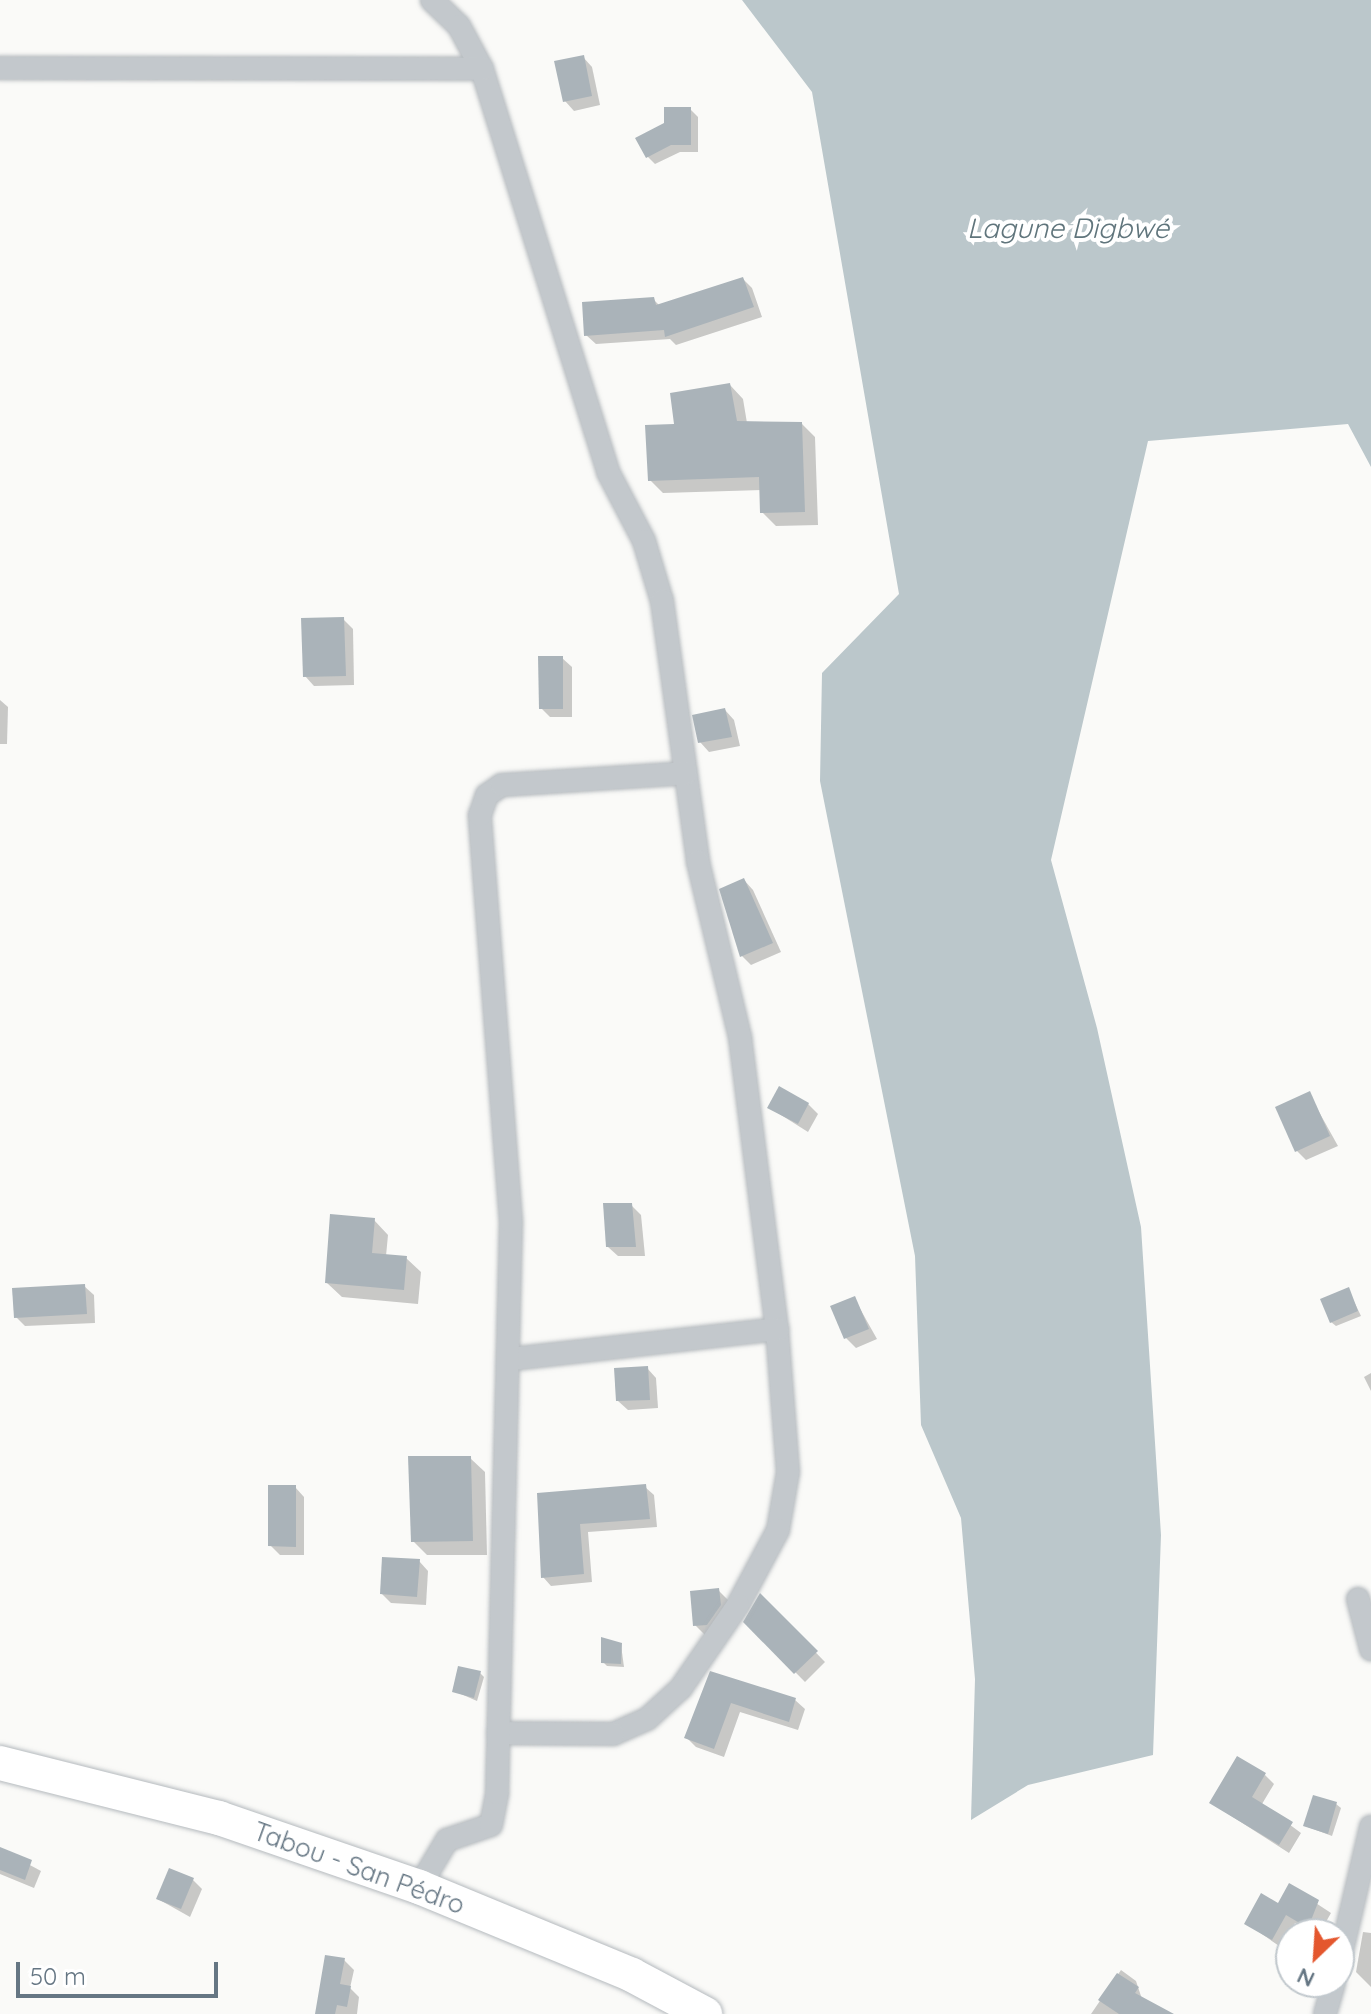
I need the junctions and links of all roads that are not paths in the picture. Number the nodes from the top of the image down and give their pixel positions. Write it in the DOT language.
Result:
graph roads {
  1 [pos="432,0"];
  2 [pos="0,68"];
  3 [pos="482,69"];
  4 [pos="686,773"];
  5 [pos="777,1329"];
  6 [pos="511,1359"];
  7 [pos="1358,1599"];
  8 [pos="1371,1649"];
  9 [pos="498,1733"];
  10 [pos="0,1763"];
  11 [pos="1371,1827"];
  12 [pos="419,1887"];
  13 [pos="1350,1918"];
  14 [pos="705,2014"];
  1 -- 3 [label="street"];
  2 -- 3 [label="street"];
  3 -- 4 [label="street"];
  4 -- 5 [label="street"];
  4 -- 6 [label="street"];
  5 -- 6 [label="street"];
  5 -- 9 [label="street"];
  6 -- 9 [label="street"];
  7 -- 8 [label="street"];
  9 -- 12 [label="street"];
  10 -- 12 [label="main road, Tabou - San Pédro"];
  11 -- 13 [label="street"];
  12 -- 14 [label="main road, Tabou - San Pédro"];
}
